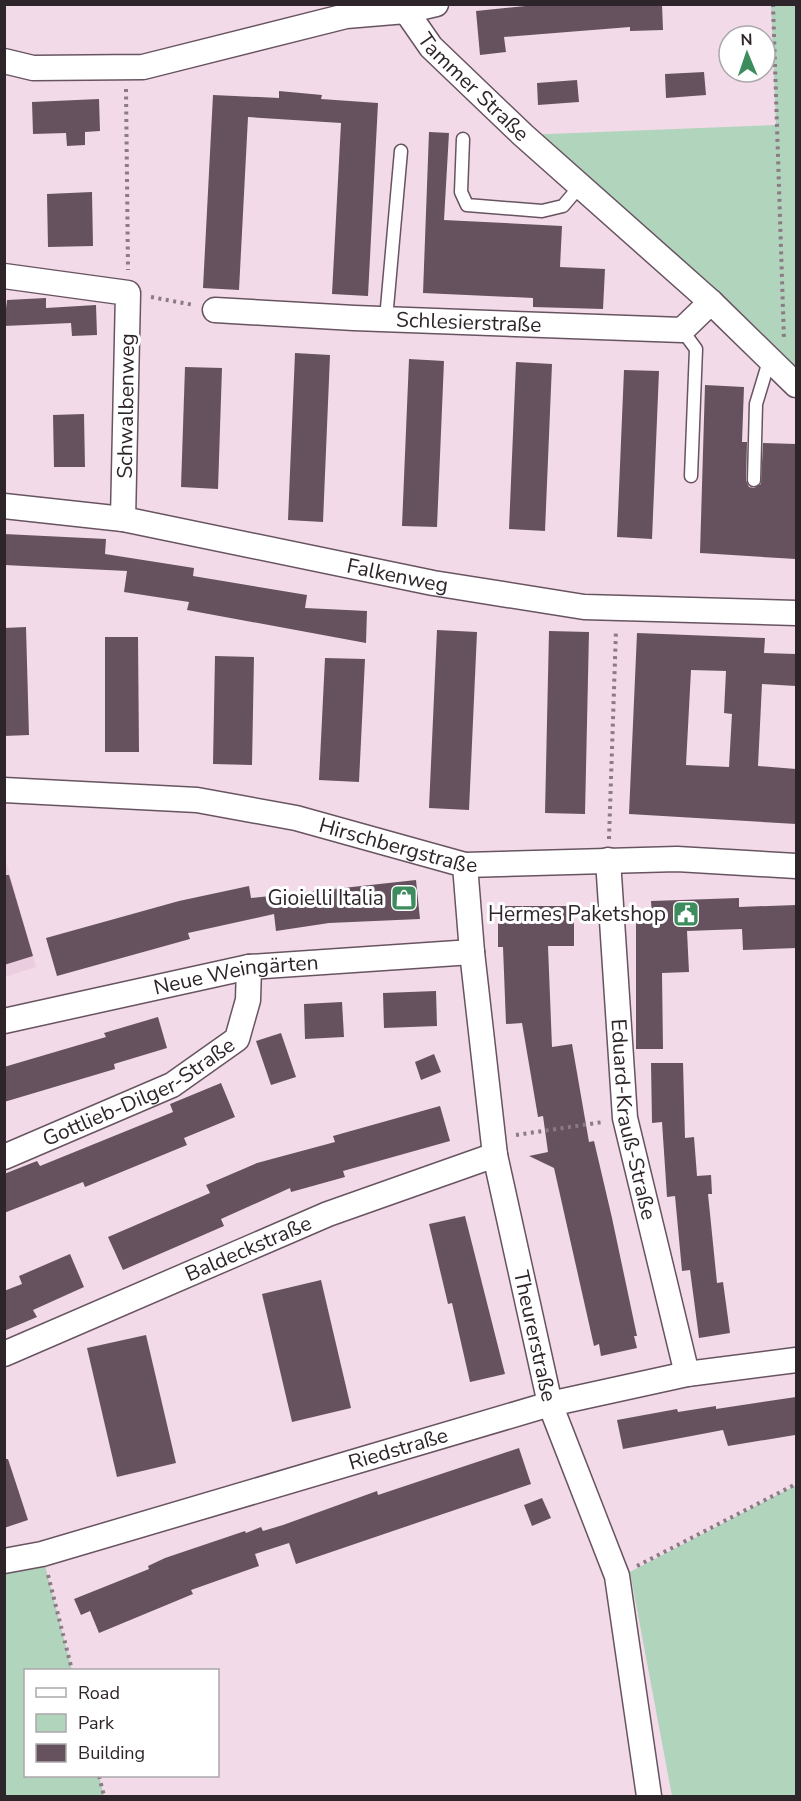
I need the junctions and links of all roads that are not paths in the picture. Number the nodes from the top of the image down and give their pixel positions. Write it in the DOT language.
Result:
graph roads {
  1 [pos="436,4"];
  2 [pos="406,11"];
  3 [pos="4,61"];
  4 [pos="463,139"];
  5 [pos="401,151"];
  6 [pos="580,186"];
  7 [pos="4,276"];
  8 [pos="711,302"];
  9 [pos="215,309"];
  10 [pos="386,319"];
  11 [pos="682,330"];
  12 [pos="776,353"];
  13 [pos="796,385"];
  14 [pos="691,476"];
  15 [pos="754,480"];
  16 [pos="4,506"];
  17 [pos="123,519"];
  18 [pos="796,613"];
  19 [pos="4,790"];
  20 [pos="608,860"];
  21 [pos="465,865"];
  22 [pos="796,866"];
  23 [pos="472,952"];
  24 [pos="249,967"];
  25 [pos="4,1021"];
  26 [pos="494,1147"];
  27 [pos="4,1157"];
  28 [pos="4,1354"];
  29 [pos="796,1359"];
  30 [pos="687,1374"];
  31 [pos="549,1404"];
  32 [pos="4,1562"];
  33 [pos="650,1797"];
  1 -- 2 [label="street"];
  2 -- 3 [label="street, Tammer Straße"];
  2 -- 6 [label="street, Tammer Straße"];
  4 -- 6 [label="lane"];
  5 -- 10 [label="lane"];
  6 -- 8 [label="street, Tammer Straße"];
  7 -- 17 [label="street, Schwalbenweg"];
  8 -- 11 [label="street"];
  8 -- 12 [label="street, Tammer Straße"];
  9 -- 10 [label="street, Schlesierstraße"];
  10 -- 11 [label="street, Schlesierstraße"];
  11 -- 14 [label="lane"];
  12 -- 13 [label="street, Tammer Straße"];
  12 -- 15 [label="lane"];
  16 -- 17 [label="street, Falkenweg"];
  17 -- 18 [label="street, Falkenweg"];
  19 -- 21 [label="street, Hirschbergstraße"];
  20 -- 21 [label="street, Hirschbergstraße"];
  20 -- 22 [label="street, Hirschbergstraße"];
  20 -- 30 [label="street, Eduard-Krauß-Straße"];
  21 -- 23 [label="street, Theurerstraße"];
  23 -- 24 [label="street, Neue Weingärten"];
  23 -- 26 [label="street, Theurerstraße"];
  24 -- 25 [label="street, Neue Weingärten"];
  24 -- 27 [label="street, Gottlieb-Dilger-Straße"];
  26 -- 28 [label="street, Baldeckstraße"];
  26 -- 31 [label="street, Theurerstraße"];
  29 -- 30 [label="street, Riedstraße"];
  30 -- 31 [label="street, Riedstraße"];
  31 -- 32 [label="street, Riedstraße"];
  31 -- 33 [label="street, Theurerstraße"];
}
